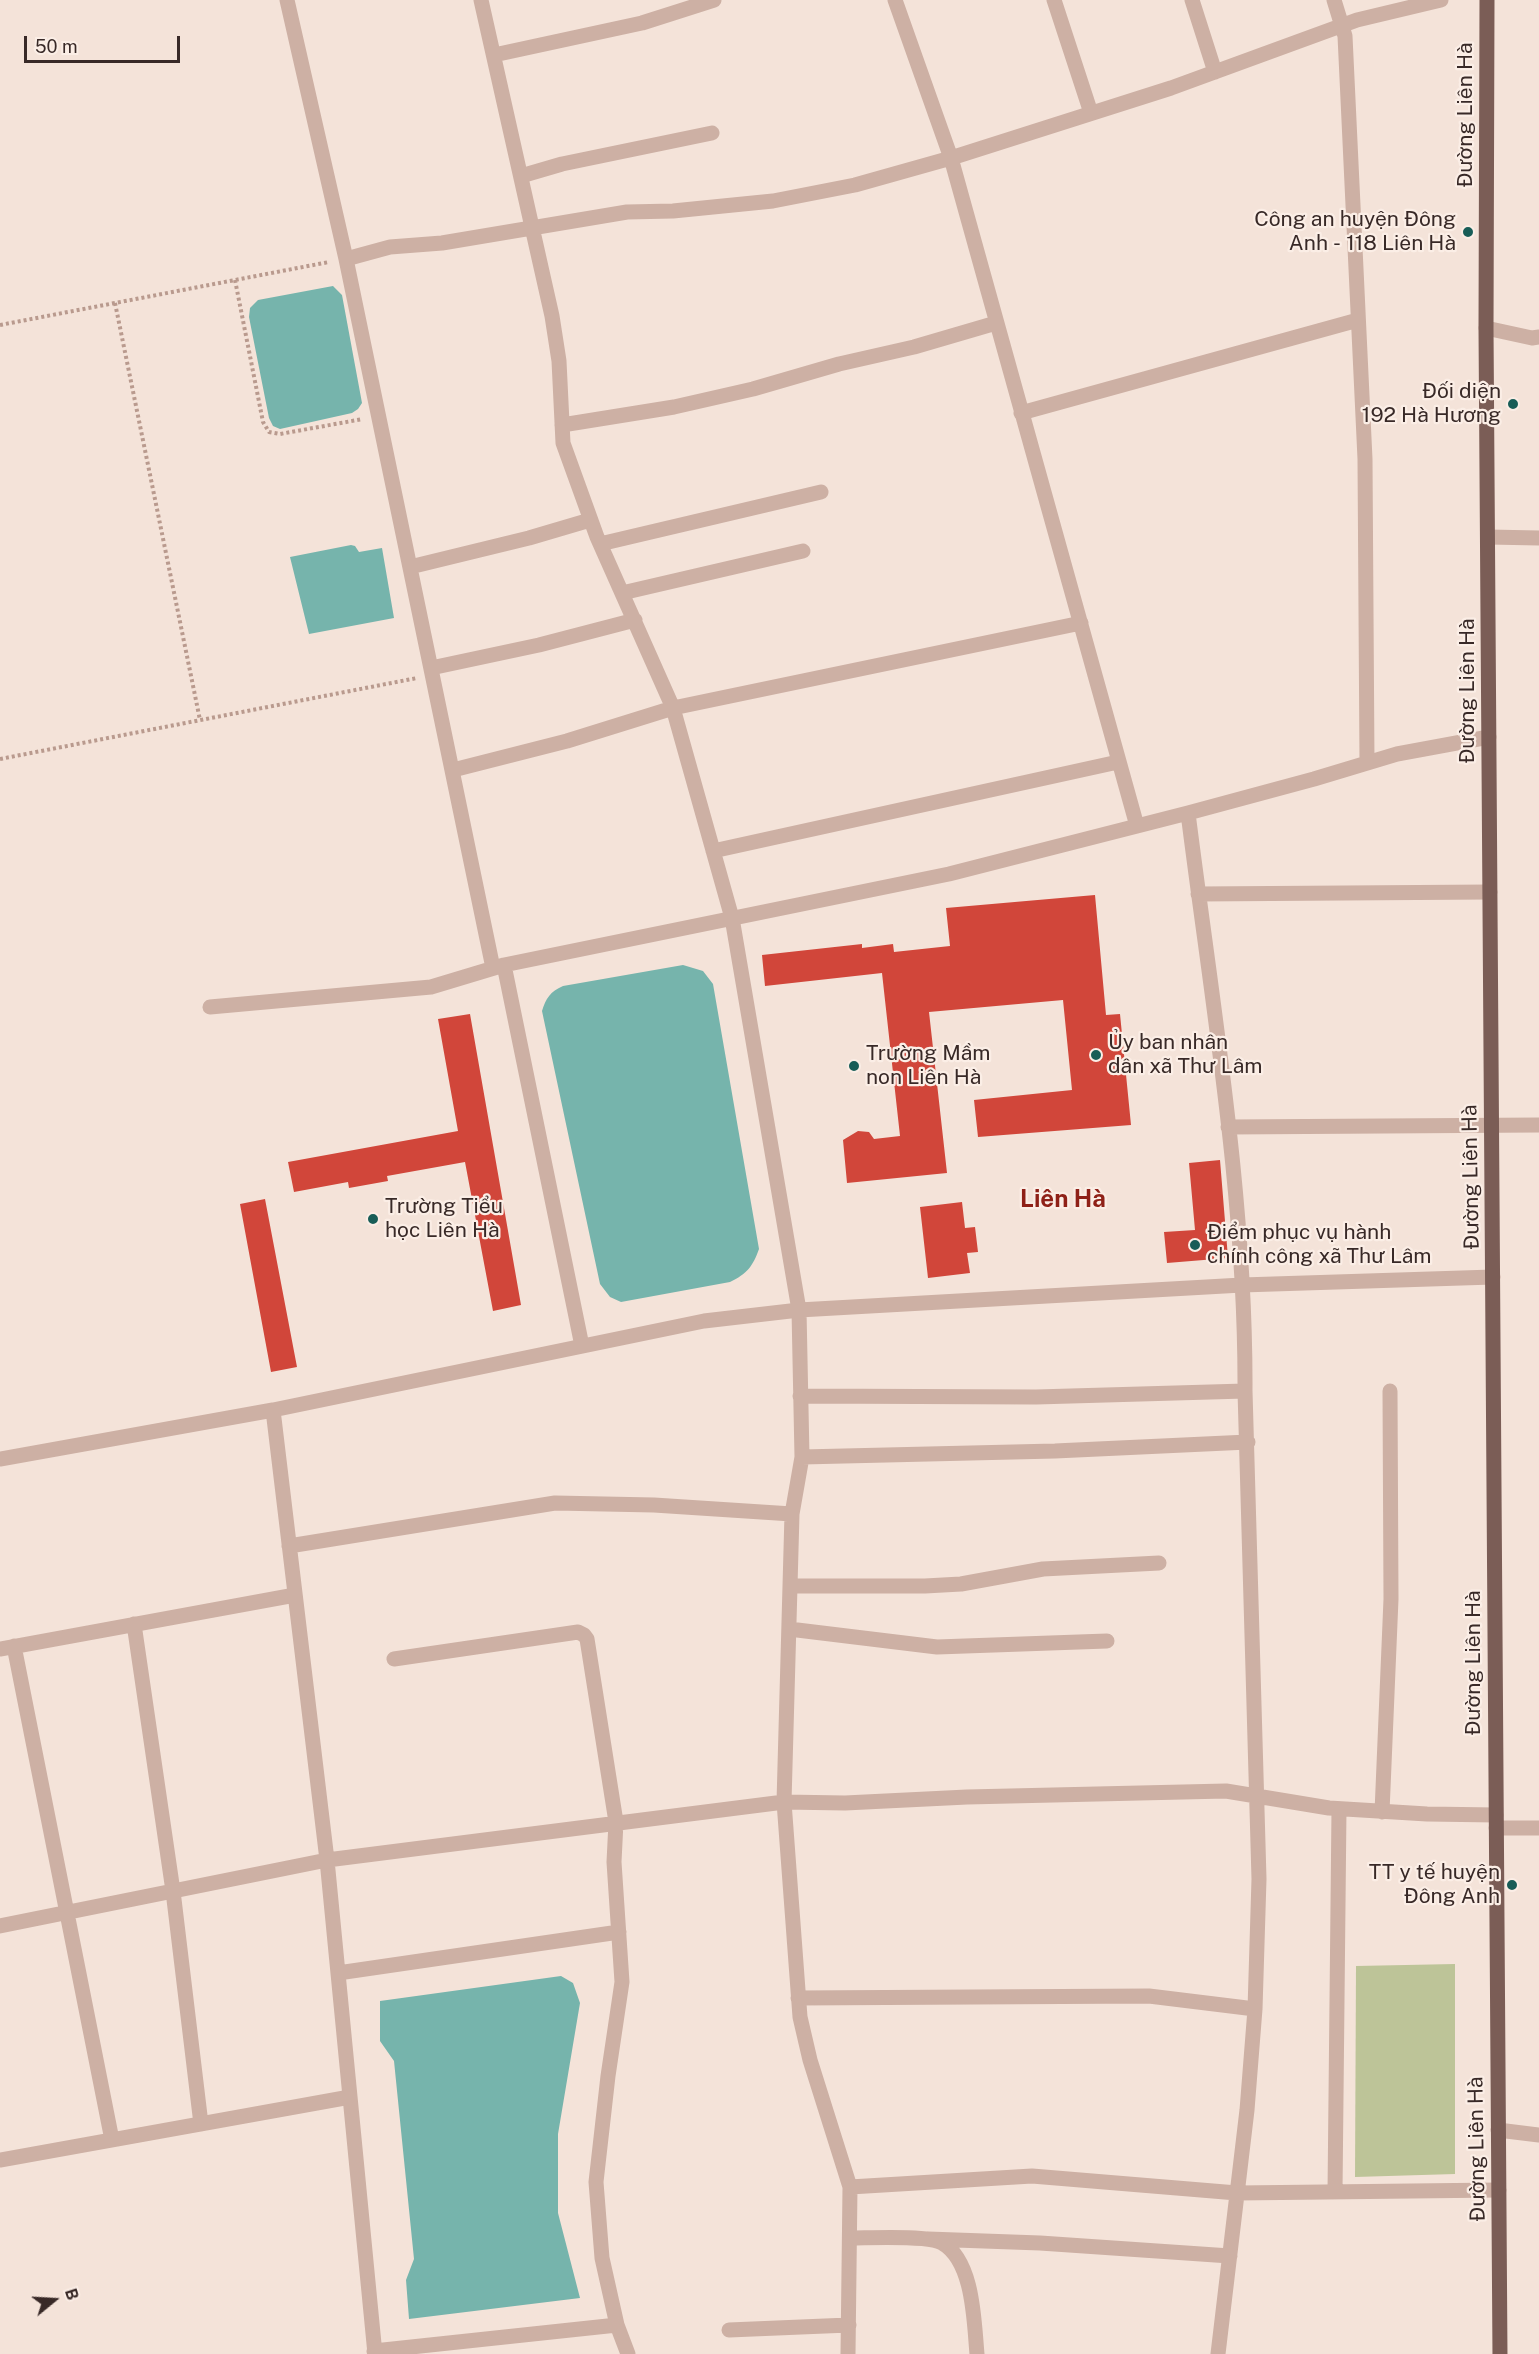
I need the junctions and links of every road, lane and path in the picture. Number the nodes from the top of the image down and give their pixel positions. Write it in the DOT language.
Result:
graph roads {
  1 [pos="287,0"];
  2 [pos="481,0"];
  3 [pos="714,0"];
  4 [pos="895,0"];
  5 [pos="1054,0"];
  6 [pos="1192,0"];
  7 [pos="1334,0"];
  8 [pos="1441,0"];
  9 [pos="1487,0"];
  10 [pos="1343,26"];
  11 [pos="494,55"];
  12 [pos="1215,72"];
  13 [pos="1091,113"];
  14 [pos="712,134"];
  15 [pos="951,158"];
  16 [pos="521,176"];
  17 [pos="533,227"];
  18 [pos="346,259"];
  19 [pos="235,280"];
  20 [pos="115,303"];
  21 [pos="1358,320"];
  22 [pos="996,323"];
  23 [pos="0,325"];
  24 [pos="1486,328"];
  25 [pos="1539,337"];
  26 [pos="1021,412"];
  27 [pos="379,417"];
  28 [pos="562,425"];
  29 [pos="821,492"];
  30 [pos="590,520"];
  31 [pos="1488,537"];
  32 [pos="1539,538"];
  33 [pos="600,544"];
  34 [pos="803,551"];
  35 [pos="410,567"];
  36 [pos="622,592"];
  37 [pos="635,620"];
  38 [pos="1081,623"];
  39 [pos="431,671"];
  40 [pos="673,708"];
  41 [pos="200,720"];
  42 [pos="1489,737"];
  43 [pos="0,759"];
  44 [pos="1118,762"];
  45 [pos="1367,763"];
  46 [pos="453,770"];
  47 [pos="1188,813"];
  48 [pos="1137,826"];
  49 [pos="713,851"];
  50 [pos="1490,892"];
  51 [pos="1198,894"];
  52 [pos="732,918"];
  53 [pos="498,966"];
  54 [pos="210,1007"];
  55 [pos="1491,1125"];
  56 [pos="1539,1125"];
  57 [pos="1228,1127"];
  58 [pos="1493,1277"];
  59 [pos="1242,1285"];
  60 [pos="799,1310"];
  61 [pos="582,1346"];
  62 [pos="1245,1391"];
  63 [pos="1390,1391"];
  64 [pos="800,1396"];
  65 [pos="273,1410"];
  66 [pos="1248,1442"];
  67 [pos="802,1457"];
  68 [pos="0,1459"];
  69 [pos="792,1514"];
  70 [pos="289,1546"];
  71 [pos="1159,1563"];
  72 [pos="790,1586"];
  73 [pos="295,1595"];
  74 [pos="134,1624"];
  75 [pos="789,1629"];
  76 [pos="1107,1641"];
  77 [pos="7,1647"];
  78 [pos="394,1659"];
  79 [pos="1256,1796"];
  80 [pos="784,1802"];
  81 [pos="1339,1809"];
  82 [pos="1382,1812"];
  83 [pos="1496,1821"];
  84 [pos="616,1822"];
  85 [pos="1539,1828"];
  86 [pos="327,1860"];
  87 [pos="173,1891"];
  88 [pos="68,1912"];
  89 [pos="0,1926"];
  90 [pos="619,1932"];
  91 [pos="338,1973"];
  92 [pos="798,1998"];
  93 [pos="1255,2009"];
  94 [pos="350,2097"];
  95 [pos="201,2124"];
  96 [pos="1498,2130"];
  97 [pos="1539,2135"];
  98 [pos="112,2140"];
  99 [pos="0,2160"];
  100 [pos="850,2187"];
  101 [pos="1499,2190"];
  102 [pos="1335,2192"];
  103 [pos="1238,2193"];
  104 [pos="851,2238"];
  105 [pos="928,2240"];
  106 [pos="1230,2256"];
  107 [pos="617,2325"];
  108 [pos="849,2325"];
  109 [pos="729,2330"];
  110 [pos="375,2352"];
  111 [pos="628,2354"];
  112 [pos="848,2354"];
  113 [pos="976,2354"];
  114 [pos="1218,2354"];
  115 [pos="1500,2354"];
  1 -- 18 [label="street"];
  2 -- 11 [label="street"];
  3 -- 11 [label="street"];
  4 -- 15 [label="street"];
  5 -- 13 [label="street"];
  6 -- 12 [label="street"];
  7 -- 10 [label="street"];
  8 -- 10 [label="street"];
  9 -- 24 [label="main road, Đường Liên Hà"];
  10 -- 12 [label="street"];
  10 -- 21 [label="street"];
  11 -- 16 [label="street"];
  12 -- 13 [label="street"];
  13 -- 15 [label="street"];
  14 -- 16 [label="street"];
  15 -- 17 [label="street"];
  15 -- 22 [label="street"];
  16 -- 17 [label="street"];
  17 -- 18 [label="street"];
  17 -- 28 [label="street"];
  18 -- 19 [label="path"];
  18 -- 27 [label="street"];
  19 -- 20 [label="path"];
  19 -- 27 [label="path"];
  20 -- 23 [label="path"];
  20 -- 41 [label="path"];
  21 -- 26 [label="street"];
  21 -- 45 [label="street"];
  22 -- 26 [label="street"];
  22 -- 28 [label="street"];
  24 -- 25 [label="street"];
  24 -- 31 [label="main road, Đường Liên Hà"];
  26 -- 38 [label="street"];
  27 -- 35 [label="street"];
  28 -- 30 [label="street"];
  29 -- 33 [label="street"];
  30 -- 33 [label="street"];
  30 -- 35 [label="street"];
  31 -- 32 [label="street"];
  31 -- 42 [label="main road, Đường Liên Hà"];
  33 -- 36 [label="street"];
  34 -- 36 [label="street"];
  35 -- 39 [label="street"];
  36 -- 37 [label="street"];
  37 -- 39 [label="street"];
  37 -- 40 [label="street"];
  38 -- 40 [label="street"];
  38 -- 44 [label="street"];
  39 -- 41 [label="path"];
  39 -- 46 [label="street"];
  40 -- 46 [label="street"];
  40 -- 49 [label="street"];
  41 -- 43 [label="path"];
  42 -- 45 [label="street"];
  42 -- 50 [label="main road, Đường Liên Hà"];
  44 -- 48 [label="street"];
  44 -- 49 [label="street"];
  45 -- 47 [label="street"];
  46 -- 53 [label="street"];
  47 -- 48 [label="street"];
  47 -- 51 [label="street"];
  48 -- 52 [label="street"];
  49 -- 52 [label="street"];
  50 -- 51 [label="street"];
  50 -- 55 [label="main road, Đường Liên Hà"];
  51 -- 57 [label="street"];
  52 -- 53 [label="street"];
  52 -- 60 [label="street"];
  53 -- 54 [label="street"];
  53 -- 61 [label="street"];
  55 -- 56 [label="street"];
  55 -- 57 [label="street"];
  55 -- 58 [label="main road, Đường Liên Hà"];
  57 -- 59 [label="street"];
  58 -- 59 [label="street"];
  58 -- 83 [label="main road, Đường Liên Hà"];
  59 -- 60 [label="street"];
  59 -- 62 [label="street"];
  60 -- 61 [label="street"];
  60 -- 64 [label="street"];
  61 -- 65 [label="street"];
  62 -- 64 [label="street"];
  62 -- 66 [label="street"];
  63 -- 82 [label="street"];
  64 -- 67 [label="street"];
  65 -- 68 [label="street"];
  65 -- 70 [label="street"];
  66 -- 67 [label="street"];
  66 -- 79 [label="street"];
  67 -- 69 [label="street"];
  69 -- 70 [label="street"];
  69 -- 72 [label="street"];
  70 -- 73 [label="street"];
  71 -- 72 [label="street"];
  72 -- 75 [label="street"];
  73 -- 74 [label="street"];
  73 -- 86 [label="street"];
  74 -- 77 [label="street"];
  74 -- 87 [label="street"];
  75 -- 76 [label="street"];
  75 -- 80 [label="street"];
  77 -- 88 [label="street"];
  78 -- 84 [label="street"];
  79 -- 80 [label="street"];
  79 -- 81 [label="street"];
  79 -- 93 [label="street"];
  80 -- 84 [label="street"];
  80 -- 92 [label="street"];
  81 -- 82 [label="street"];
  81 -- 102 [label="street"];
  82 -- 83 [label="street"];
  83 -- 85 [label="street"];
  83 -- 96 [label="main road, Đường Liên Hà"];
  84 -- 86 [label="street"];
  84 -- 90 [label="street"];
  86 -- 87 [label="street"];
  86 -- 91 [label="street"];
  87 -- 88 [label="street"];
  87 -- 95 [label="street"];
  88 -- 89 [label="street"];
  88 -- 98 [label="street"];
  90 -- 91 [label="street"];
  90 -- 107 [label="street"];
  91 -- 94 [label="street"];
  92 -- 93 [label="street"];
  92 -- 100 [label="street"];
  93 -- 103 [label="street"];
  94 -- 95 [label="street"];
  94 -- 110 [label="street"];
  95 -- 98 [label="street"];
  96 -- 97 [label="street"];
  96 -- 101 [label="main road, Đường Liên Hà"];
  98 -- 99 [label="street"];
  100 -- 103 [label="street"];
  100 -- 104 [label="street"];
  101 -- 102 [label="street"];
  101 -- 115 [label="main road, Đường Liên Hà"];
  102 -- 103 [label="street"];
  103 -- 106 [label="street"];
  104 -- 105 [label="street"];
  104 -- 108 [label="street"];
  105 -- 106 [label="street"];
  105 -- 113 [label="street"];
  106 -- 114 [label="street"];
  107 -- 110 [label="street"];
  107 -- 111 [label="street"];
  108 -- 109 [label="street"];
  108 -- 112 [label="street"];
}
